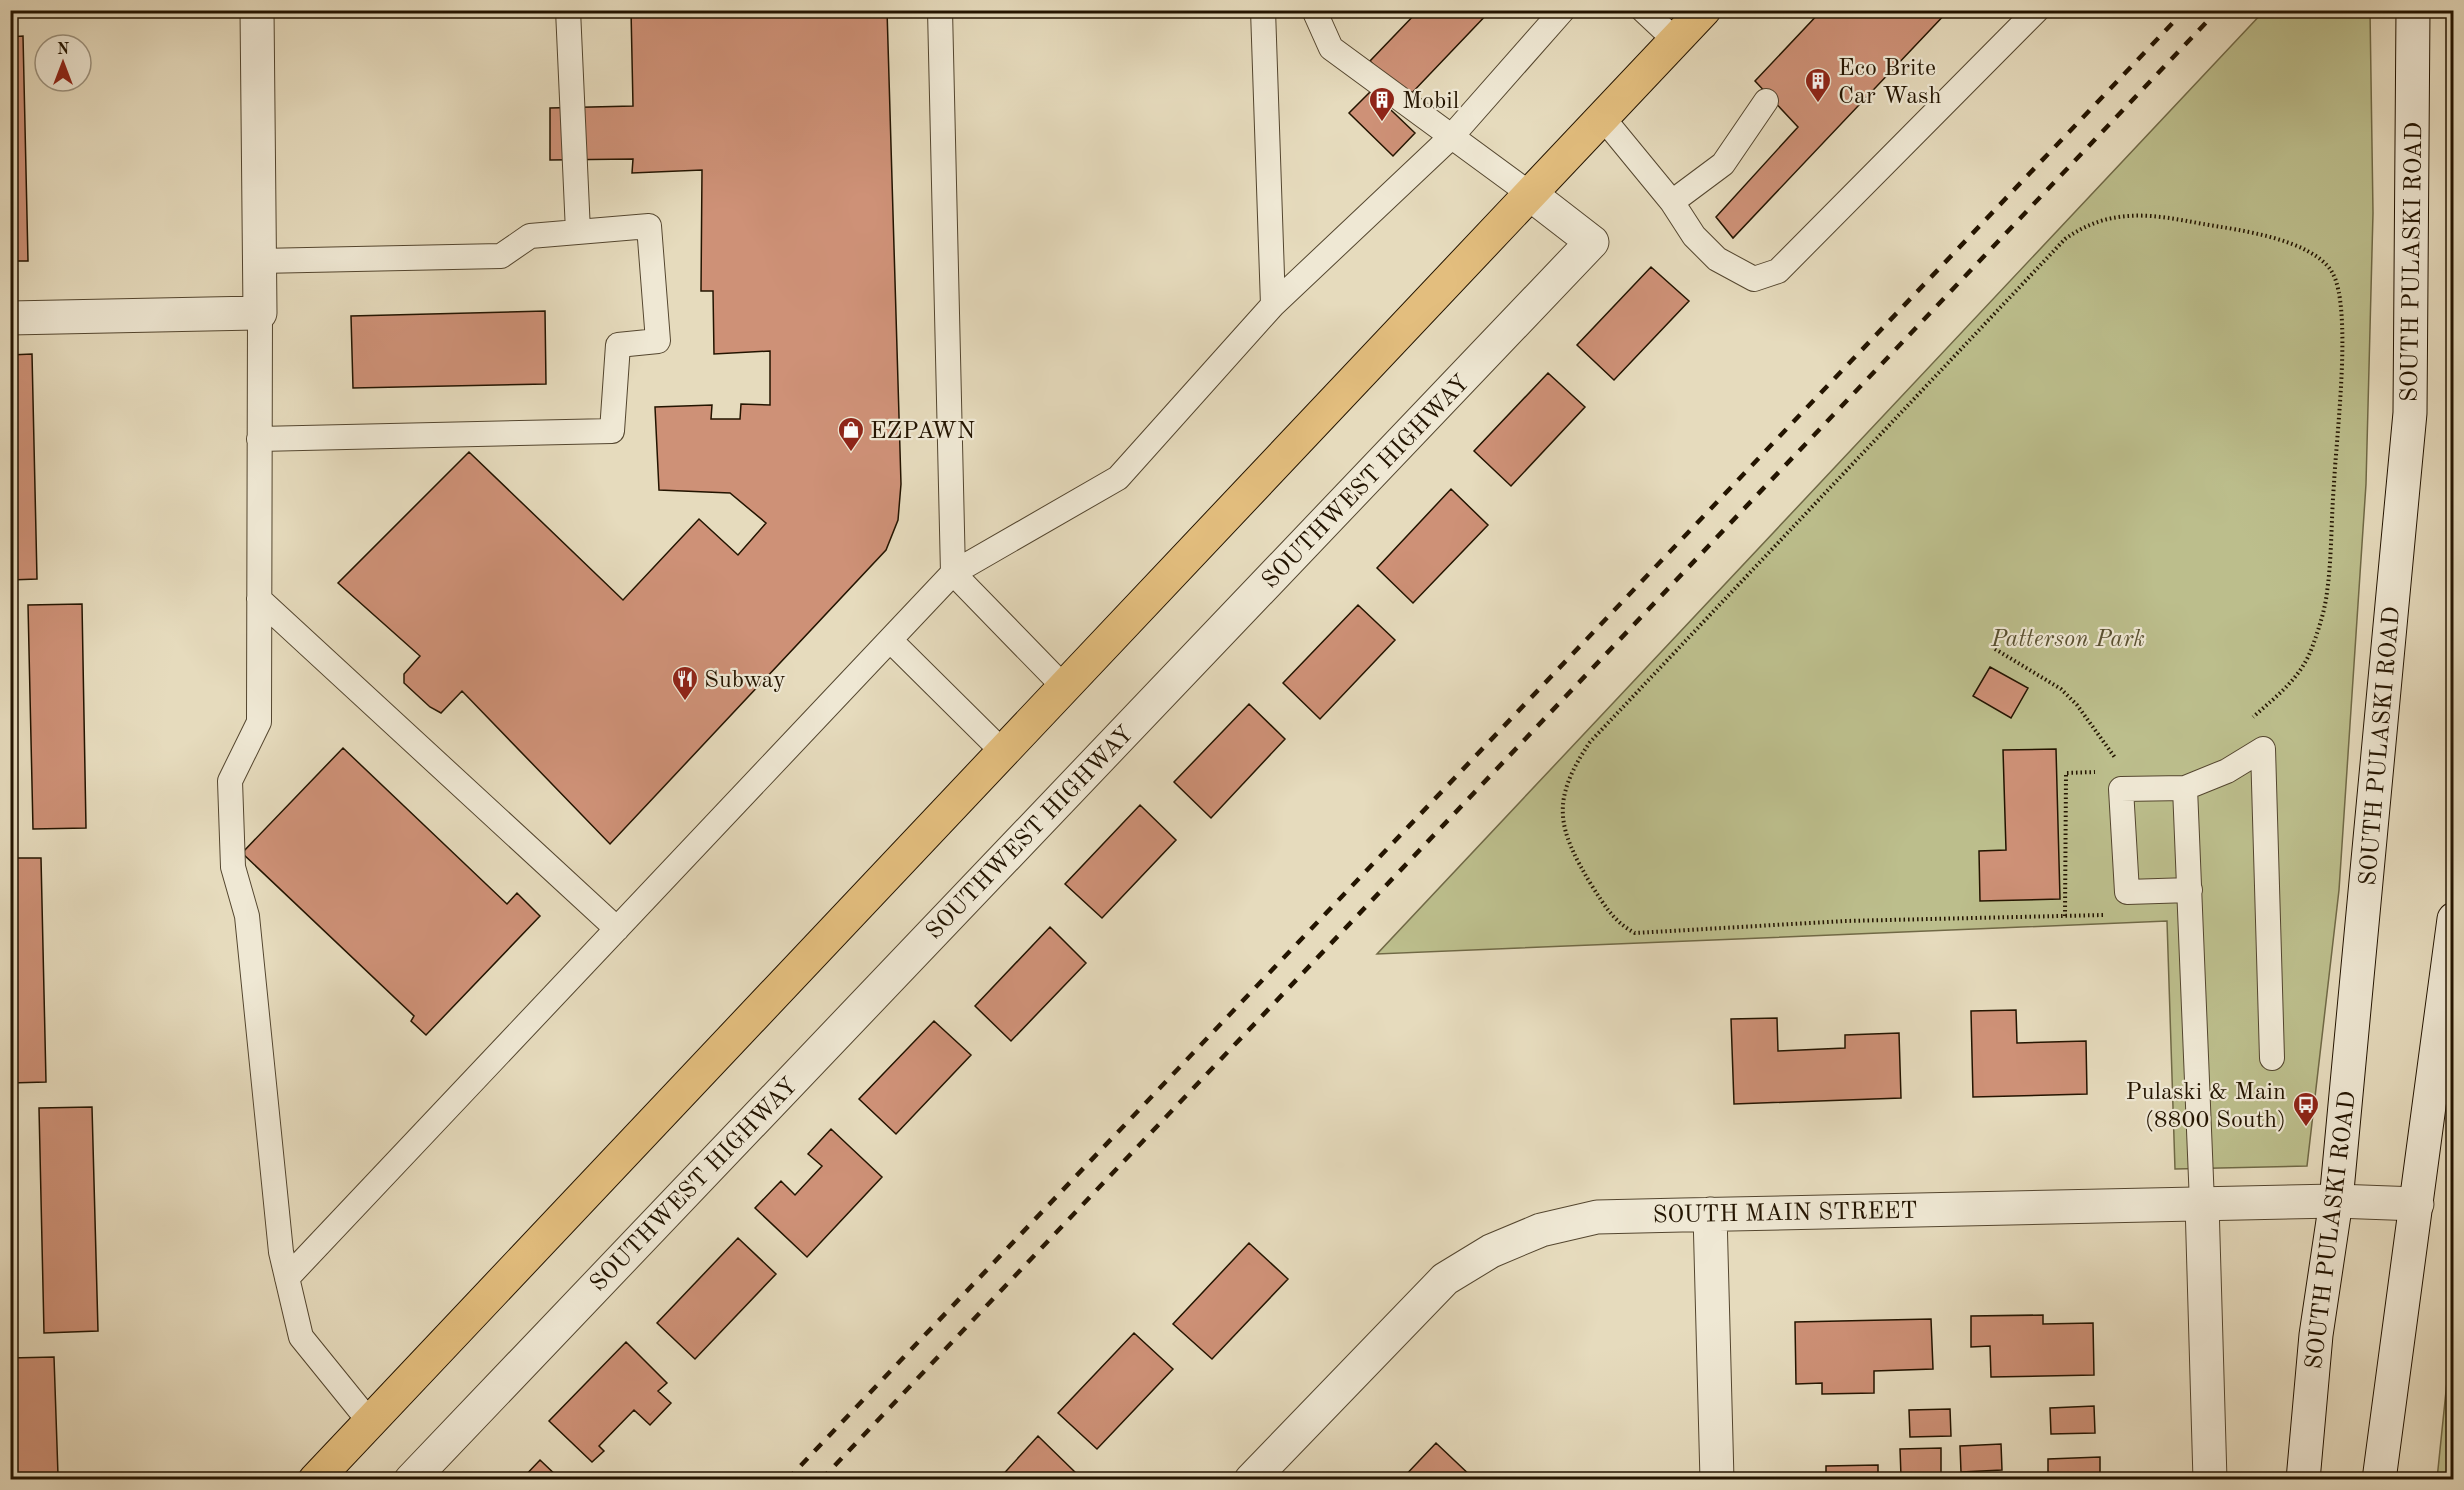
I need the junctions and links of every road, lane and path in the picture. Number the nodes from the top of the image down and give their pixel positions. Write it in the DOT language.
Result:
graph roads {
  1 [pos="257,10"];
  2 [pos="568,10"];
  3 [pos="940,10"];
  4 [pos="1263,10"];
  5 [pos="1314,10"];
  6 [pos="1563,10"];
  7 [pos="1643,10"];
  8 [pos="1704,10"];
  9 [pos="2414,10"];
  10 [pos="2033,12"];
  11 [pos="1675,40"];
  12 [pos="1766,101"];
  13 [pos="1603,118"];
  14 [pos="1451,137"];
  15 [pos="1530,194"];
  16 [pos="1672,202"];
  17 [pos="578,232"];
  18 [pos="260,261"];
  19 [pos="1274,305"];
  20 [pos="260,313"];
  21 [pos="10,318"];
  22 [pos="260,438"];
  23 [pos="953,573"];
  24 [pos="259,599"];
  25 [pos="890,640"];
  26 [pos="1995,649"];
  27 [pos="1064,687"];
  28 [pos="2250,720"];
  29 [pos="1003,752"];
  30 [pos="2118,762"];
  31 [pos="2106,772"];
  32 [pos="2185,788"];
  33 [pos="2190,890"];
  34 [pos="2110,915"];
  35 [pos="2064,916"];
  36 [pos="2454,919"];
  37 [pos="617,929"];
  38 [pos="2272,1058"];
  39 [pos="2336,1202"];
  40 [pos="2202,1203"];
  41 [pos="2417,1204"];
  42 [pos="1710,1214"];
  43 [pos="287,1278"];
  44 [pos="369,1421"];
  45 [pos="315,1479"];
  46 [pos="411,1479"];
  47 [pos="1251,1479"];
  48 [pos="1717,1479"];
  49 [pos="2210,1479"];
  50 [pos="2303,1479"];
  51 [pos="2379,1479"];
  1 -- 18 [label="street"];
  2 -- 17 [label="lane"];
  3 -- 23 [label="lane"];
  4 -- 19 [label="lane"];
  5 -- 14 [label="lane"];
  6 -- 14 [label="lane"];
  7 -- 11 [label="lane"];
  8 -- 11 [label="main road"];
  9 -- 39 [label="street, SOUTH PULASKI ROAD"];
  10 -- 16 [label="lane"];
  11 -- 13 [label="main road"];
  12 -- 16 [label="lane"];
  13 -- 15 [label="main road"];
  13 -- 16 [label="lane"];
  14 -- 15 [label="lane"];
  14 -- 19 [label="lane"];
  15 -- 27 [label="main road"];
  15 -- 46 [label="street, SOUTHWEST HIGHWAY"];
  17 -- 18 [label="lane"];
  17 -- 22 [label="lane"];
  18 -- 20 [label="street"];
  19 -- 23 [label="lane"];
  20 -- 21 [label="street"];
  20 -- 22 [label="lane"];
  22 -- 24 [label="lane"];
  23 -- 25 [label="lane"];
  23 -- 27 [label="lane"];
  24 -- 37 [label="lane"];
  24 -- 43 [label="lane"];
  25 -- 29 [label="lane"];
  25 -- 37 [label="lane"];
  26 -- 30 [label="path"];
  27 -- 29 [label="main road"];
  28 -- 35 [label="path"];
  29 -- 44 [label="main road"];
  31 -- 35 [label="path"];
  32 -- 33 [label="lane"];
  32 -- 33 [label="lane"];
  32 -- 38 [label="lane"];
  33 -- 40 [label="lane"];
  34 -- 35 [label="path"];
  36 -- 41 [label="street"];
  37 -- 43 [label="lane"];
  39 -- 40 [label="street, SOUTH MAIN STREET"];
  39 -- 41 [label="street, SOUTH MAIN STREET"];
  39 -- 50 [label="street, SOUTH PULASKI ROAD"];
  40 -- 42 [label="street, SOUTH MAIN STREET"];
  40 -- 49 [label="street"];
  41 -- 51 [label="street"];
  42 -- 47 [label="street, SOUTH MAIN STREET"];
  42 -- 48 [label="street"];
  43 -- 44 [label="lane"];
  44 -- 45 [label="main road"];
}
